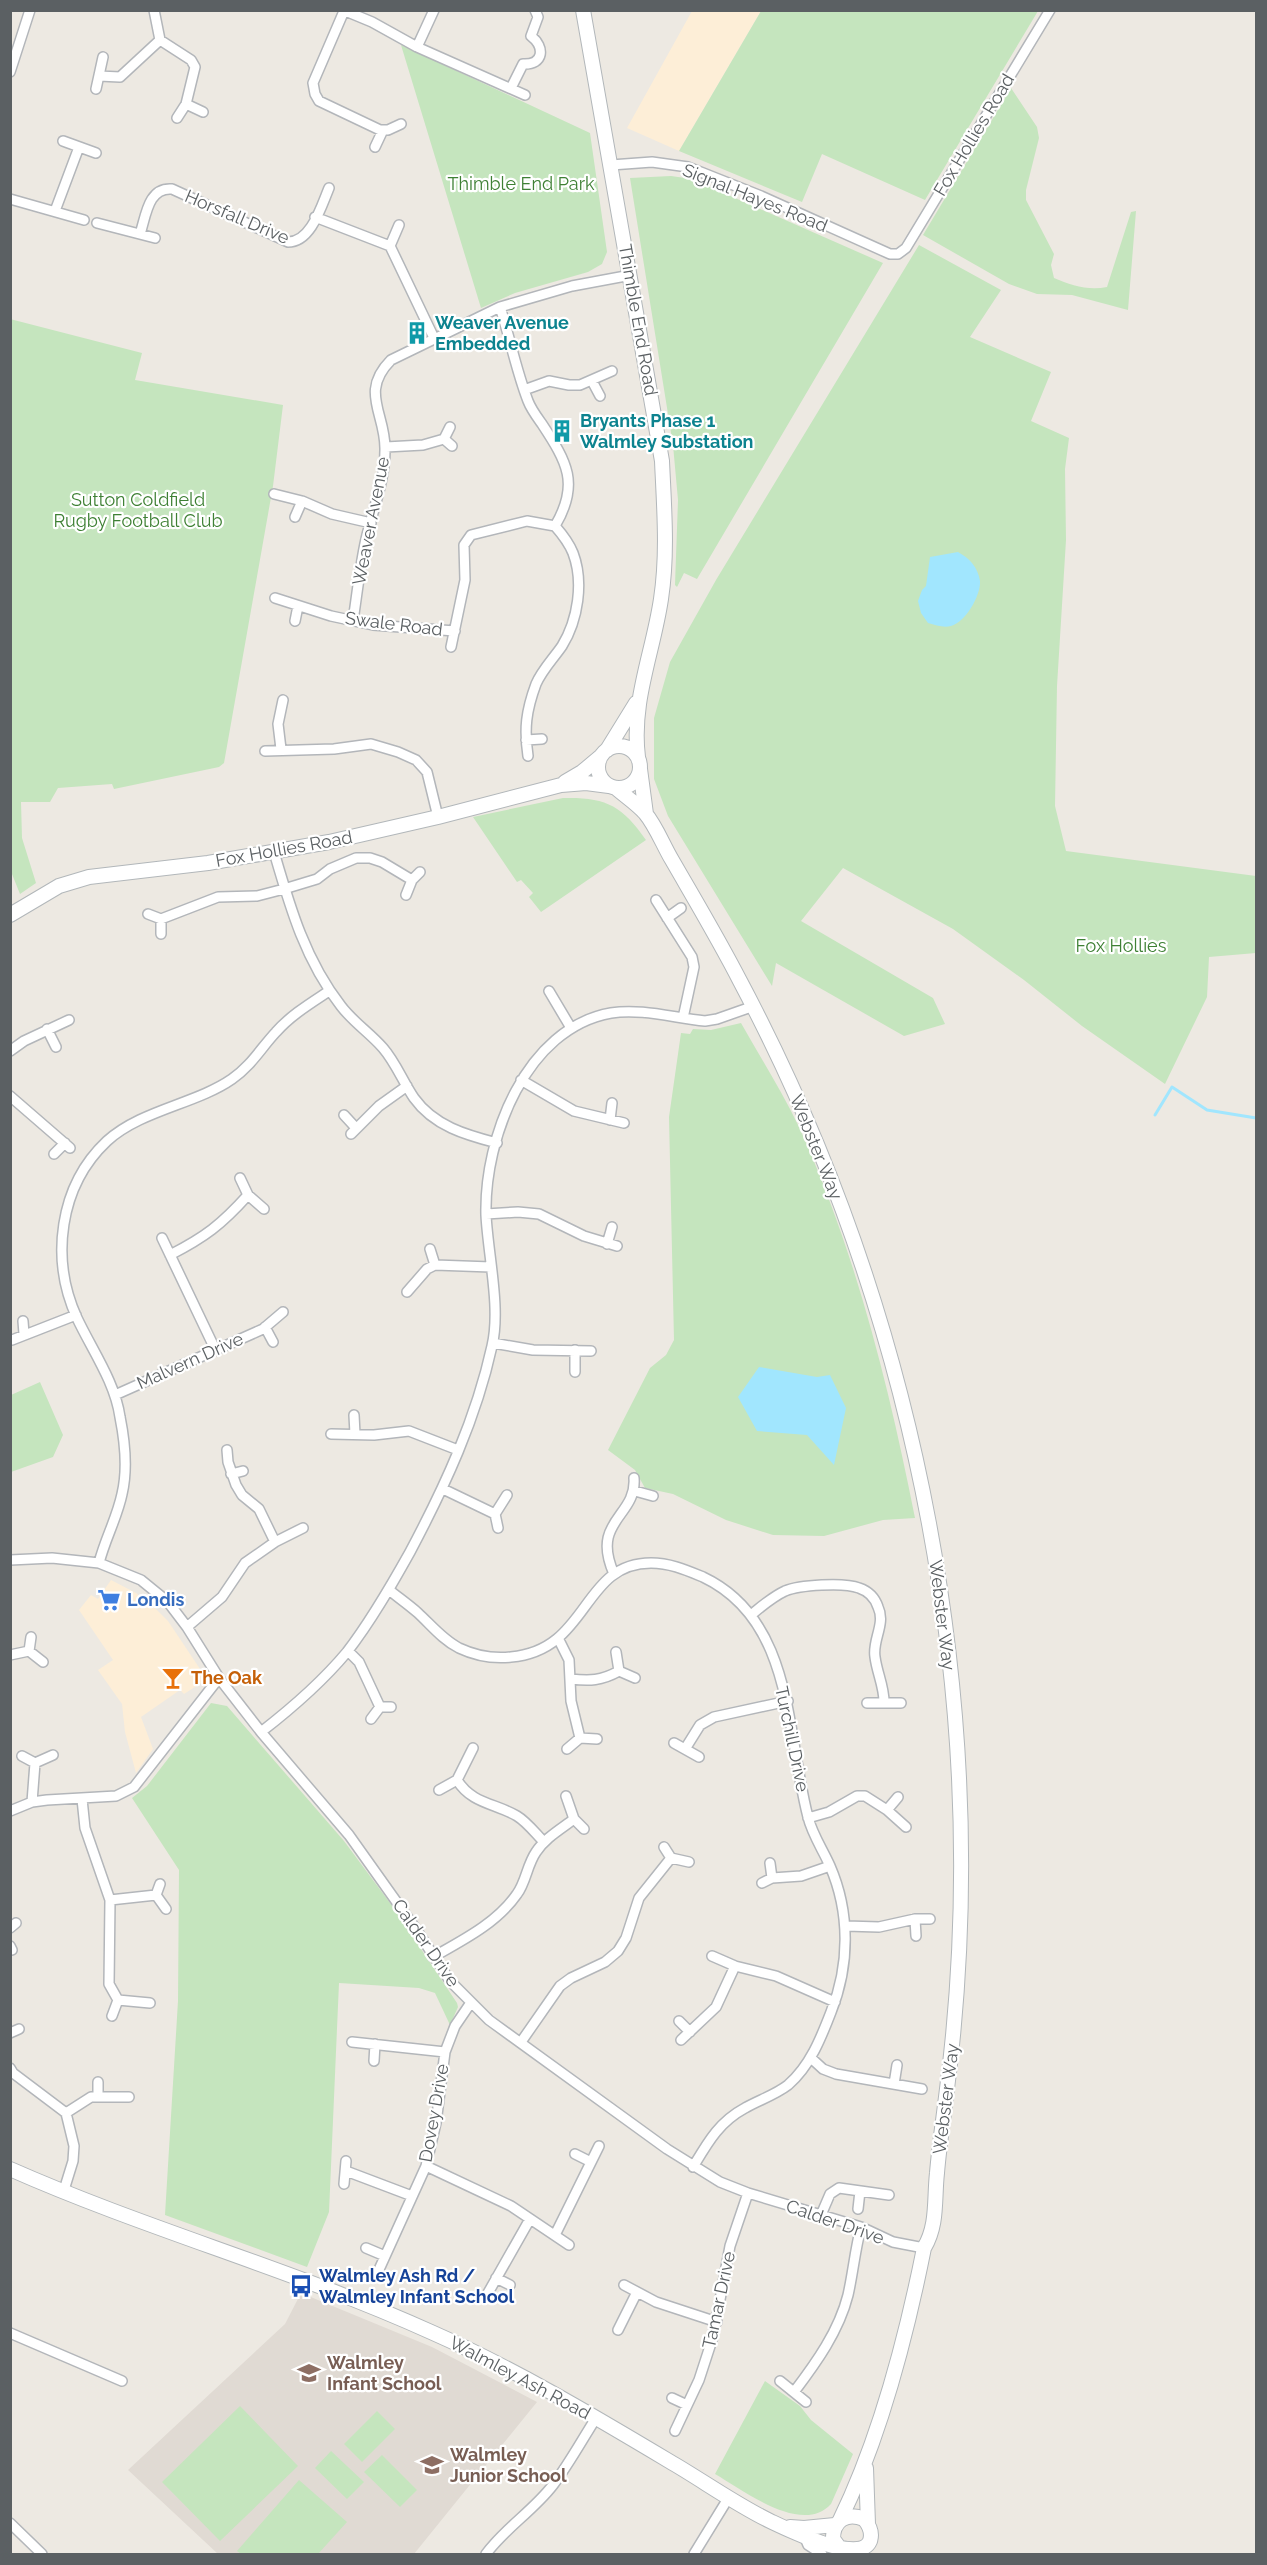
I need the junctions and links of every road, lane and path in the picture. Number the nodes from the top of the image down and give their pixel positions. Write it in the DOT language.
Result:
graph roads {
  1 [pos="30,10"];
  2 [pos="154,10"];
  3 [pos="434,10"];
  4 [pos="535,10"];
  5 [pos="583,10"];
  6 [pos="1050,10"];
  7 [pos="344,11"];
  8 [pos="160,40"];
  9 [pos="417,47"];
  10 [pos="103,57"];
  11 [pos="10,72"];
  12 [pos="99,76"];
  13 [pos="511,88"];
  14 [pos="96,89"];
  15 [pos="525,95"];
  16 [pos="186,104"];
  17 [pos="203,112"];
  18 [pos="177,118"];
  19 [pos="401,124"];
  20 [pos="383,130"];
  21 [pos="63,141"];
  22 [pos="79,147"];
  23 [pos="375,147"];
  24 [pos="96,153"];
  25 [pos="611,165"];
  26 [pos="329,189"];
  27 [pos="10,199"];
  28 [pos="55,212"];
  29 [pos="315,217"];
  30 [pos="84,220"];
  31 [pos="98,223"];
  32 [pos="399,225"];
  33 [pos="140,234"];
  34 [pos="155,238"];
  35 [pos="390,246"];
  36 [pos="894,255"];
  37 [pos="631,275"];
  38 [pos="500,307"];
  39 [pos="434,338"];
  40 [pos="612,371"];
  41 [pos="592,381"];
  42 [pos="524,390"];
  43 [pos="600,396"];
  44 [pos="450,427"];
  45 [pos="444,439"];
  46 [pos="452,446"];
  47 [pos="386,447"];
  48 [pos="274,494"];
  49 [pos="302,501"];
  50 [pos="295,517"];
  51 [pos="371,523"];
  52 [pos="555,526"];
  53 [pos="275,598"];
  54 [pos="298,606"];
  55 [pos="295,621"];
  56 [pos="353,621"];
  57 [pos="455,631"];
  58 [pos="451,647"];
  59 [pos="283,700"];
  60 [pos="637,701"];
  61 [pos="542,739"];
  62 [pos="526,740"];
  63 [pos="281,749"];
  64 [pos="265,751"];
  65 [pos="603,753"];
  66 [pos="528,756"];
  67 [pos="639,762"];
  68 [pos="561,785"];
  69 [pos="612,787"];
  70 [pos="646,814"];
  71 [pos="438,817"];
  72 [pos="274,852"];
  73 [pos="420,872"];
  74 [pos="412,880"];
  75 [pos="284,890"];
  76 [pos="406,895"];
  77 [pos="656,900"];
  78 [pos="681,908"];
  79 [pos="148,914"];
  80 [pos="10,915"];
  81 [pos="667,918"];
  82 [pos="161,919"];
  83 [pos="161,934"];
  84 [pos="329,991"];
  85 [pos="549,991"];
  86 [pos="753,1006"];
  87 [pos="683,1018"];
  88 [pos="69,1020"];
  89 [pos="571,1028"];
  90 [pos="47,1029"];
  91 [pos="56,1047"];
  92 [pos="10,1051"];
  93 [pos="521,1080"];
  94 [pos="407,1086"];
  95 [pos="10,1096"];
  96 [pos="612,1104"];
  97 [pos="344,1115"];
  98 [pos="610,1120"];
  99 [pos="624,1123"];
  100 [pos="497,1143"];
  101 [pos="54,1154"];
  102 [pos="240,1178"];
  103 [pos="248,1195"];
  104 [pos="264,1209"];
  105 [pos="486,1214"];
  106 [pos="612,1227"];
  107 [pos="162,1238"];
  108 [pos="430,1249"];
  109 [pos="170,1255"];
  110 [pos="435,1265"];
  111 [pos="491,1267"];
  112 [pos="407,1292"];
  113 [pos="284,1312"];
  114 [pos="76,1315"];
  115 [pos="23,1321"];
  116 [pos="265,1327"];
  117 [pos="24,1334"];
  118 [pos="12,1340"];
  119 [pos="273,1342"];
  120 [pos="493,1343"];
  121 [pos="215,1349"];
  122 [pos="575,1350"];
  123 [pos="591,1350"];
  124 [pos="575,1372"];
  125 [pos="115,1395"];
  126 [pos="354,1415"];
  127 [pos="331,1434"];
  128 [pos="355,1434"];
  129 [pos="227,1450"];
  130 [pos="458,1450"];
  131 [pos="243,1471"];
  132 [pos="231,1474"];
  133 [pos="634,1478"];
  134 [pos="443,1489"];
  135 [pos="635,1491"];
  136 [pos="507,1494"];
  137 [pos="653,1496"];
  138 [pos="495,1514"];
  139 [pos="303,1528"];
  140 [pos="498,1528"];
  141 [pos="275,1542"];
  142 [pos="10,1560"];
  143 [pos="99,1563"];
  144 [pos="614,1574"];
  145 [pos="389,1590"];
  146 [pos="751,1615"];
  147 [pos="187,1627"];
  148 [pos="31,1637"];
  149 [pos="559,1640"];
  150 [pos="29,1651"];
  151 [pos="348,1651"];
  152 [pos="616,1652"];
  153 [pos="10,1655"];
  154 [pos="43,1662"];
  155 [pos="619,1671"];
  156 [pos="219,1678"];
  157 [pos="635,1678"];
  158 [pos="570,1679"];
  159 [pos="788,1701"];
  160 [pos="867,1702"];
  161 [pos="884,1702"];
  162 [pos="901,1702"];
  163 [pos="380,1707"];
  164 [pos="391,1707"];
  165 [pos="371,1719"];
  166 [pos="261,1732"];
  167 [pos="580,1738"];
  168 [pos="597,1739"];
  169 [pos="674,1743"];
  170 [pos="473,1748"];
  171 [pos="567,1749"];
  172 [pos="686,1749"];
  173 [pos="53,1755"];
  174 [pos="22,1756"];
  175 [pos="699,1757"];
  176 [pos="35,1763"];
  177 [pos="457,1780"];
  178 [pos="439,1790"];
  179 [pos="566,1796"];
  180 [pos="898,1797"];
  181 [pos="82,1799"];
  182 [pos="32,1802"];
  183 [pos="887,1810"];
  184 [pos="10,1811"];
  185 [pos="808,1818"];
  186 [pos="574,1819"];
  187 [pos="906,1827"];
  188 [pos="584,1829"];
  189 [pos="544,1842"];
  190 [pos="664,1847"];
  191 [pos="671,1858"];
  192 [pos="689,1862"];
  193 [pos="770,1863"];
  194 [pos="830,1866"];
  195 [pos="772,1878"];
  196 [pos="762,1883"];
  197 [pos="159,1884"];
  198 [pos="156,1895"];
  199 [pos="110,1900"];
  200 [pos="166,1909"];
  201 [pos="915,1919"];
  202 [pos="930,1919"];
  203 [pos="846,1926"];
  204 [pos="916,1936"];
  205 [pos="712,1956"];
  206 [pos="434,1957"];
  207 [pos="735,1965"];
  208 [pos="118,2000"];
  209 [pos="835,2002"];
  210 [pos="150,2003"];
  211 [pos="470,2004"];
  212 [pos="112,2016"];
  213 [pos="679,2021"];
  214 [pos="690,2032"];
  215 [pos="681,2040"];
  216 [pos="352,2042"];
  217 [pos="521,2042"];
  218 [pos="375,2044"];
  219 [pos="445,2052"];
  220 [pos="811,2058"];
  221 [pos="374,2061"];
  222 [pos="897,2065"];
  223 [pos="11,2072"];
  224 [pos="98,2082"];
  225 [pos="894,2084"];
  226 [pos="922,2089"];
  227 [pos="98,2096"];
  228 [pos="129,2097"];
  229 [pos="66,2113"];
  230 [pos="599,2145"];
  231 [pos="575,2154"];
  232 [pos="591,2162"];
  233 [pos="426,2166"];
  234 [pos="693,2167"];
  235 [pos="10,2169"];
  236 [pos="344,2184"];
  237 [pos="64,2190"];
  238 [pos="860,2191"];
  239 [pos="748,2193"];
  240 [pos="889,2195"];
  241 [pos="412,2196"];
  242 [pos="858,2209"];
  243 [pos="820,2215"];
  244 [pos="530,2219"];
  245 [pos="861,2227"];
  246 [pos="555,2235"];
  247 [pos="568,2245"];
  248 [pos="366,2248"];
  249 [pos="924,2248"];
  250 [pos="386,2256"];
  251 [pos="377,2274"];
  252 [pos="496,2278"];
  253 [pos="510,2285"];
  254 [pos="624,2285"];
  255 [pos="637,2292"];
  256 [pos="488,2293"];
  257 [pos="717,2322"];
  258 [pos="618,2330"];
  259 [pos="10,2333"];
  260 [pos="122,2381"];
  261 [pos="780,2381"];
  262 [pos="794,2392"];
  263 [pos="672,2398"];
  264 [pos="806,2402"];
  265 [pos="687,2405"];
  266 [pos="596,2418"];
  267 [pos="675,2431"];
  268 [pos="867,2463"];
  269 [pos="729,2497"];
  270 [pos="10,2523"];
  271 [pos="838,2523"];
  272 [pos="781,2526"];
  273 [pos="870,2528"];
  274 [pos="805,2538"];
  275 [pos="849,2553"];
  276 [pos="42,2554"];
  277 [pos="486,2554"];
  278 [pos="694,2554"];
  279 [pos="822,2554"];
  280 [pos="875,2554"];
  1 -- 11 [label="street"];
  2 -- 8 [label="street"];
  3 -- 9 [label="street"];
  4 -- 13 [label="street"];
  5 -- 25 [label="street, Thimble End Road"];
  6 -- 36 [label="street, Fox Hollies Road"];
  7 -- 9 [label="street"];
  7 -- 20 [label="street"];
  8 -- 12 [label="street"];
  8 -- 16 [label="street"];
  9 -- 13 [label="street"];
  10 -- 12 [label="street"];
  12 -- 14 [label="street"];
  13 -- 15 [label="street"];
  16 -- 17 [label="street"];
  16 -- 18 [label="street"];
  19 -- 20 [label="street"];
  20 -- 23 [label="street"];
  21 -- 22 [label="street"];
  22 -- 24 [label="street"];
  22 -- 28 [label="street"];
  25 -- 36 [label="street, Signal Hayes Road"];
  25 -- 37 [label="street, Thimble End Road"];
  26 -- 29 [label="street, Horsfall Drive"];
  27 -- 28 [label="street"];
  28 -- 30 [label="street"];
  29 -- 33 [label="street, Horsfall Drive"];
  29 -- 35 [label="street, Horsfall Drive"];
  31 -- 33 [label="street"];
  32 -- 35 [label="street"];
  33 -- 34 [label="street"];
  35 -- 39 [label="street"];
  37 -- 38 [label="street, Weaver Avenue"];
  37 -- 60 [label="street, Thimble End Road"];
  38 -- 39 [label="street, Weaver Avenue"];
  38 -- 42 [label="street"];
  39 -- 47 [label="street, Weaver Avenue"];
  40 -- 41 [label="street"];
  41 -- 42 [label="street"];
  41 -- 43 [label="street"];
  42 -- 52 [label="street"];
  44 -- 45 [label="street"];
  45 -- 46 [label="street"];
  45 -- 47 [label="street"];
  47 -- 51 [label="street, Weaver Avenue"];
  48 -- 49 [label="street"];
  49 -- 50 [label="street"];
  49 -- 51 [label="street"];
  51 -- 56 [label="street, Weaver Avenue"];
  52 -- 57 [label="street, Swale Road"];
  52 -- 62 [label="street"];
  53 -- 54 [label="street, Swale Road"];
  54 -- 55 [label="street"];
  54 -- 56 [label="street, Swale Road"];
  56 -- 57 [label="street, Swale Road"];
  57 -- 58 [label="street, Swale Road"];
  59 -- 63 [label="street"];
  60 -- 65 [label="street, Thimble End Road"];
  60 -- 67 [label="street, Thimble End Road"];
  61 -- 62 [label="street"];
  62 -- 66 [label="street"];
  63 -- 64 [label="street"];
  63 -- 71 [label="street"];
  65 -- 67 [label="street"];
  65 -- 68 [label="street, Fox Hollies Road"];
  65 -- 69 [label="street"];
  67 -- 69 [label="street"];
  67 -- 70 [label="street, Webster Way"];
  68 -- 69 [label="street, Fox Hollies Road"];
  68 -- 71 [label="street, Fox Hollies Road"];
  69 -- 70 [label="street, Webster Way"];
  70 -- 86 [label="street, Webster Way"];
  71 -- 72 [label="street, Fox Hollies Road"];
  72 -- 75 [label="street"];
  72 -- 80 [label="street, Fox Hollies Road"];
  73 -- 74 [label="street"];
  74 -- 75 [label="street"];
  74 -- 76 [label="street"];
  75 -- 82 [label="street"];
  75 -- 84 [label="street"];
  77 -- 81 [label="street"];
  78 -- 81 [label="street"];
  79 -- 82 [label="street"];
  81 -- 87 [label="street"];
  82 -- 83 [label="street"];
  84 -- 94 [label="street"];
  84 -- 114 [label="street"];
  85 -- 89 [label="street"];
  86 -- 87 [label="street"];
  86 -- 249 [label="street, Webster Way"];
  87 -- 89 [label="street"];
  88 -- 90 [label="street"];
  89 -- 93 [label="street"];
  90 -- 91 [label="street"];
  90 -- 92 [label="street"];
  93 -- 98 [label="street"];
  93 -- 100 [label="street"];
  94 -- 97 [label="street"];
  94 -- 100 [label="street"];
  95 -- 101 [label="street"];
  96 -- 98 [label="street"];
  98 -- 99 [label="street"];
  100 -- 105 [label="street"];
  102 -- 103 [label="street"];
  103 -- 104 [label="street"];
  103 -- 109 [label="street"];
  105 -- 106 [label="street"];
  105 -- 111 [label="street"];
  107 -- 109 [label="street"];
  108 -- 110 [label="street"];
  109 -- 121 [label="street"];
  110 -- 111 [label="street"];
  110 -- 112 [label="street"];
  111 -- 120 [label="street"];
  113 -- 116 [label="street, Malvern Drive"];
  114 -- 117 [label="street"];
  114 -- 125 [label="street"];
  115 -- 117 [label="street"];
  116 -- 119 [label="street, Malvern Drive"];
  116 -- 121 [label="street, Malvern Drive"];
  117 -- 118 [label="street"];
  120 -- 122 [label="street"];
  120 -- 130 [label="street"];
  121 -- 125 [label="street, Malvern Drive"];
  122 -- 123 [label="street"];
  122 -- 124 [label="street"];
  125 -- 143 [label="street"];
  126 -- 128 [label="street"];
  127 -- 128 [label="street"];
  128 -- 130 [label="street"];
  129 -- 132 [label="street"];
  130 -- 134 [label="street"];
  131 -- 132 [label="street"];
  132 -- 141 [label="street"];
  133 -- 135 [label="street"];
  134 -- 138 [label="street"];
  134 -- 145 [label="street"];
  135 -- 137 [label="street"];
  135 -- 144 [label="street"];
  136 -- 138 [label="street"];
  138 -- 140 [label="street"];
  139 -- 141 [label="street"];
  141 -- 147 [label="street"];
  142 -- 143 [label="street, Calder Drive"];
  143 -- 147 [label="street, Calder Drive"];
  144 -- 146 [label="street, Turchill Drive"];
  144 -- 149 [label="street, Turchill Drive"];
  145 -- 149 [label="street, Turchill Drive"];
  145 -- 151 [label="street"];
  146 -- 159 [label="street, Turchill Drive"];
  146 -- 161 [label="street"];
  147 -- 156 [label="street, Calder Drive"];
  148 -- 150 [label="street"];
  149 -- 158 [label="street"];
  150 -- 153 [label="street"];
  150 -- 154 [label="street"];
  151 -- 163 [label="street"];
  151 -- 166 [label="street"];
  152 -- 155 [label="street"];
  155 -- 157 [label="street"];
  155 -- 158 [label="street"];
  156 -- 166 [label="street, Calder Drive"];
  156 -- 181 [label="street"];
  158 -- 167 [label="street"];
  159 -- 172 [label="street"];
  159 -- 185 [label="street, Turchill Drive"];
  160 -- 161 [label="street"];
  161 -- 162 [label="street"];
  163 -- 164 [label="street"];
  163 -- 165 [label="street"];
  166 -- 206 [label="street, Calder Drive"];
  167 -- 168 [label="street"];
  167 -- 171 [label="street"];
  169 -- 172 [label="street"];
  170 -- 177 [label="street"];
  172 -- 175 [label="street"];
  173 -- 176 [label="street"];
  174 -- 176 [label="street"];
  176 -- 182 [label="street"];
  177 -- 178 [label="street"];
  177 -- 189 [label="street"];
  179 -- 186 [label="street"];
  180 -- 183 [label="street"];
  181 -- 182 [label="street"];
  181 -- 199 [label="street"];
  182 -- 184 [label="street"];
  183 -- 185 [label="street"];
  183 -- 187 [label="street"];
  185 -- 194 [label="street, Turchill Drive"];
  186 -- 188 [label="street"];
  186 -- 189 [label="street"];
  189 -- 206 [label="street"];
  190 -- 191 [label="street"];
  191 -- 192 [label="street"];
  191 -- 217 [label="street"];
  193 -- 195 [label="street"];
  194 -- 195 [label="street"];
  194 -- 203 [label="street, Turchill Drive"];
  195 -- 196 [label="street"];
  197 -- 198 [label="street"];
  198 -- 199 [label="street"];
  198 -- 200 [label="street"];
  199 -- 208 [label="street"];
  201 -- 202 [label="street"];
  201 -- 203 [label="street"];
  201 -- 204 [label="street"];
  203 -- 209 [label="street, Turchill Drive"];
  205 -- 207 [label="street"];
  206 -- 211 [label="street, Calder Drive"];
  207 -- 209 [label="street"];
  207 -- 214 [label="street"];
  208 -- 210 [label="street"];
  208 -- 212 [label="street"];
  209 -- 220 [label="street, Turchill Drive"];
  211 -- 217 [label="street, Calder Drive"];
  211 -- 219 [label="street, Dovey Drive"];
  213 -- 214 [label="street"];
  214 -- 215 [label="street"];
  216 -- 218 [label="street"];
  217 -- 234 [label="street, Calder Drive"];
  218 -- 219 [label="street"];
  218 -- 221 [label="street"];
  219 -- 233 [label="street, Dovey Drive"];
  220 -- 225 [label="street"];
  220 -- 234 [label="street, Turchill Drive"];
  222 -- 225 [label="street"];
  223 -- 229 [label="street"];
  224 -- 227 [label="street"];
  225 -- 226 [label="street"];
  227 -- 228 [label="street"];
  227 -- 229 [label="street"];
  229 -- 237 [label="street"];
  230 -- 232 [label="street"];
  231 -- 232 [label="street"];
  232 -- 246 [label="street"];
  233 -- 241 [label="street, Dovey Drive"];
  233 -- 244 [label="street"];
  234 -- 239 [label="street, Calder Drive"];
  235 -- 237 [label="street, Walmley Ash Road"];
  236 -- 241 [label="street"];
  237 -- 266 [label="street, Walmley Ash Road"];
  238 -- 240 [label="street"];
  238 -- 242 [label="street"];
  238 -- 243 [label="street"];
  239 -- 243 [label="street, Calder Drive"];
  239 -- 257 [label="street, Tamar Drive"];
  241 -- 250 [label="street, Dovey Drive"];
  243 -- 245 [label="street, Calder Drive"];
  244 -- 246 [label="street"];
  244 -- 252 [label="street"];
  245 -- 249 [label="street, Calder Drive"];
  245 -- 262 [label="street"];
  246 -- 247 [label="street"];
  248 -- 250 [label="street"];
  249 -- 268 [label="street, Webster Way"];
  250 -- 251 [label="street, Dovey Drive"];
  252 -- 253 [label="street"];
  252 -- 256 [label="street"];
  254 -- 255 [label="street"];
  255 -- 257 [label="street"];
  255 -- 258 [label="street"];
  257 -- 265 [label="street, Tamar Drive"];
  259 -- 260 [label="street"];
  261 -- 262 [label="street"];
  262 -- 264 [label="street"];
  263 -- 265 [label="street"];
  265 -- 267 [label="street, Tamar Drive"];
  266 -- 269 [label="street, Walmley Ash Road"];
  266 -- 277 [label="street"];
  268 -- 271 [label="street, Webster Way"];
  268 -- 273 [label="street, Webster Way"];
  269 -- 272 [label="street, Walmley Ash Road"];
  269 -- 278 [label="street"];
  270 -- 276 [label="street"];
  271 -- 272 [label="street, Walmley Ash Road"];
  271 -- 273 [label="street"];
  271 -- 275 [label="street"];
  272 -- 274 [label="street, Walmley Ash Road"];
  273 -- 275 [label="street"];
  273 -- 280 [label="street"];
  274 -- 275 [label="street, Walmley Ash Road"];
  274 -- 279 [label="street, Walmley Ash Road"];
}
